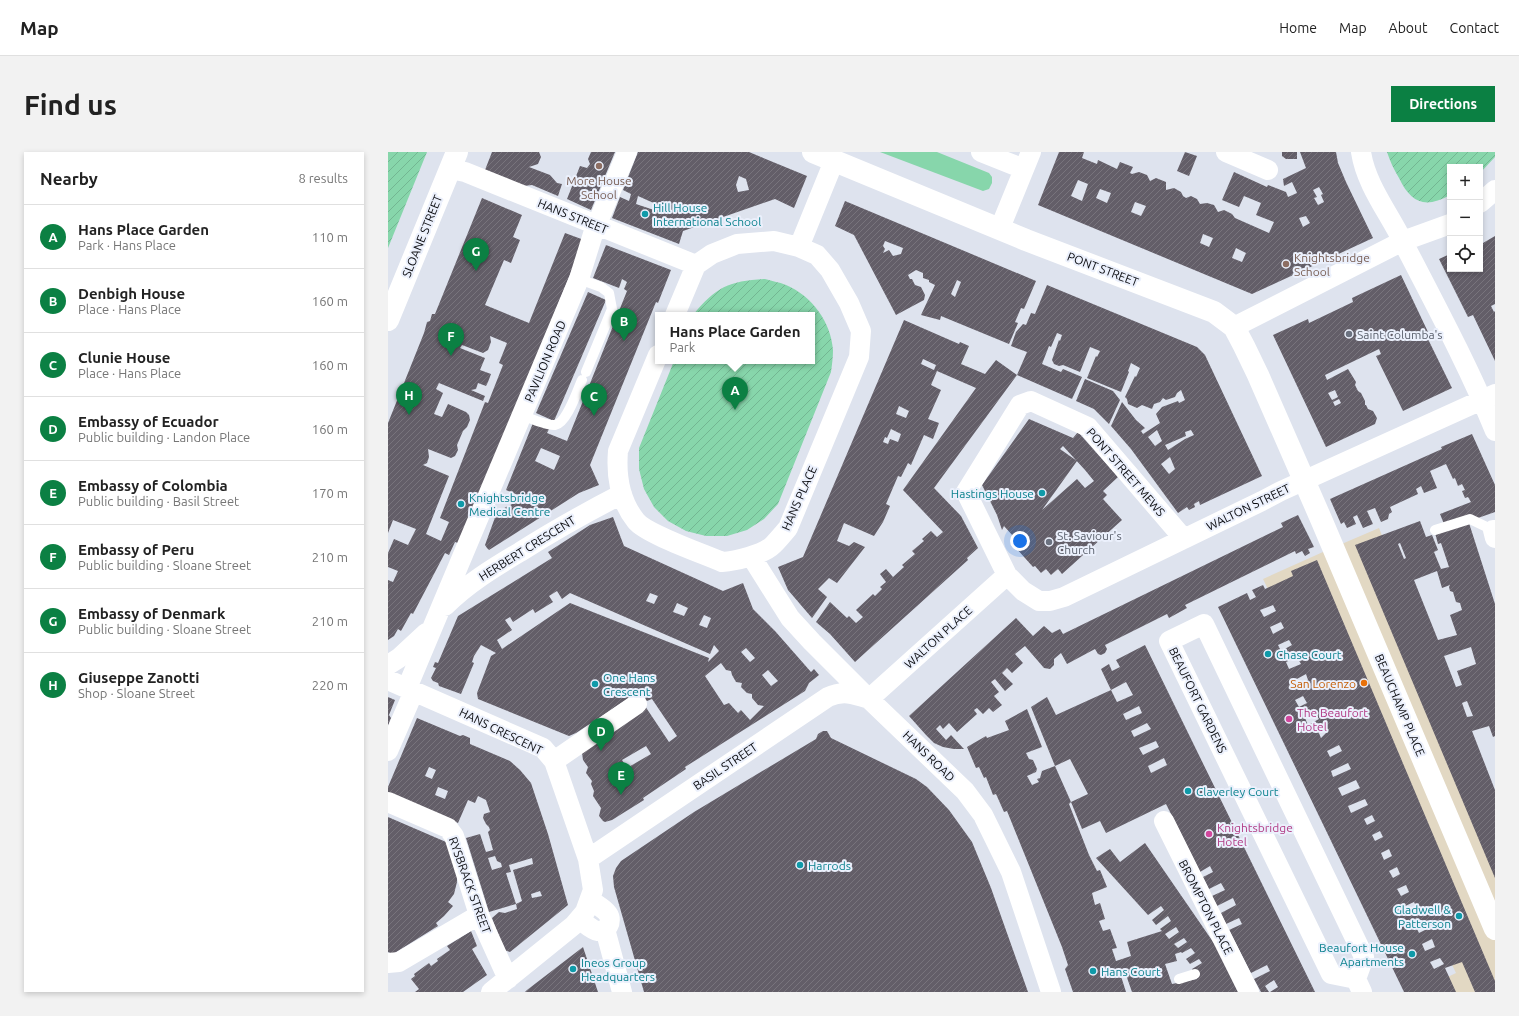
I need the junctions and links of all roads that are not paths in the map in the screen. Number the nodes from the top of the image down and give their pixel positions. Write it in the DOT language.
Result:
graph roads {
  1 [pos="627,152"];
  2 [pos="813,152"];
  3 [pos="980,152"];
  4 [pos="1226,152"];
  5 [pos="1361,152"];
  6 [pos="453,160"];
  7 [pos="834,161"];
  8 [pos="1028,161"];
  9 [pos="1268,170"];
  10 [pos="1495,190"];
  11 [pos="1483,201"];
  12 [pos="1447,225"];
  13 [pos="596,226"];
  14 [pos="1000,228"];
  15 [pos="1402,240"];
  16 [pos="799,246"];
  17 [pos="696,265"];
  18 [pos="579,279"];
  19 [pos="676,312"];
  20 [pos="388,320"];
  21 [pos="1234,327"];
  22 [pos="655,362"];
  23 [pos="1488,396"];
  24 [pos="522,415"];
  25 [pos="1495,430"];
  26 [pos="1303,481"];
  27 [pos="622,494"];
  28 [pos="1435,530"];
  29 [pos="1494,533"];
  30 [pos="1184,539"];
  31 [pos="751,556"];
  32 [pos="458,567"];
  33 [pos="1008,575"];
  34 [pos="436,619"];
  35 [pos="388,665"];
  36 [pos="388,680"];
  37 [pos="410,689"];
  38 [pos="869,699"];
  39 [pos="637,704"];
  40 [pos="388,751"];
  41 [pos="554,761"];
  42 [pos="388,802"];
  43 [pos="1164,821"];
  44 [pos="588,859"];
  45 [pos="591,895"];
  46 [pos="479,916"];
  47 [pos="579,919"];
  48 [pos="1495,929"];
  49 [pos="605,930"];
  50 [pos="388,963"];
  51 [pos="1195,974"];
  52 [pos="508,979"];
  53 [pos="1179,979"];
  54 [pos="1359,986"];
  55 [pos="491,992"];
  56 [pos="622,992"];
  57 [pos="1051,992"];
  58 [pos="1249,992"];
  1 -- 13 [label="street, PAVILION ROAD"];
  2 -- 7 [label="main road, PONT STREET"];
  3 -- 8 [label="street"];
  4 -- 9 [label="street"];
  5 -- 15 [label="street"];
  6 -- 13 [label="street, HANS STREET"];
  6 -- 20 [label="main road, SLOANE STREET"];
  7 -- 14 [label="main road, PONT STREET"];
  7 -- 16 [label="street"];
  8 -- 14 [label="street"];
  10 -- 11 [label="street"];
  12 -- 15 [label="street"];
  13 -- 17 [label="street, HANS STREET"];
  13 -- 18 [label="street, PAVILION ROAD"];
  14 -- 21 [label="main road, PONT STREET"];
  15 -- 21 [label="street"];
  15 -- 23 [label="street"];
  16 -- 17 [label="street, HANS PLACE"];
  16 -- 31 [label="street, HANS PLACE"];
  17 -- 19 [label="street"];
  18 -- 24 [label="street, PAVILION ROAD"];
  18 -- 24 [label="lane"];
  21 -- 26 [label="main road, PONT STREET"];
  22 -- 27 [label="street, HANS PLACE"];
  23 -- 25 [label="street"];
  23 -- 26 [label="street, WALTON STREET"];
  24 -- 32 [label="street, PAVILION ROAD"];
  26 -- 30 [label="street, WALTON STREET"];
  26 -- 48 [label="main road, BEAUCHAMP PLACE"];
  27 -- 31 [label="street, HANS PLACE"];
  27 -- 34 [label="street, HERBERT CRESCENT"];
  28 -- 29 [label="lane"];
  30 -- 33 [label="street, WALTON STREET"];
  30 -- 33 [label="street, PONT STREET MEWS"];
  31 -- 38 [label="street, HANS ROAD"];
  32 -- 34 [label="street, HERBERT CRESCENT"];
  33 -- 38 [label="street, WALTON PLACE"];
  34 -- 35 [label="street, HERBERT CRESCENT"];
  34 -- 37 [label="street, HERBERT CRESCENT"];
  36 -- 37 [label="street, HANS CRESCENT"];
  37 -- 40 [label="street"];
  37 -- 41 [label="street, HANS CRESCENT"];
  38 -- 44 [label="street, BASIL STREET"];
  38 -- 57 [label="street, HANS ROAD"];
  39 -- 41 [label="street"];
  41 -- 44 [label="street, HANS CRESCENT"];
  42 -- 46 [label="street, RYSBRACK STREET"];
  43 -- 58 [label="street, BROMPTON PLACE"];
  44 -- 45 [label="street, HANS CRESCENT"];
  45 -- 47 [label="street"];
  45 -- 49 [label="street"];
  46 -- 50 [label="street"];
  46 -- 52 [label="street, RYSBRACK STREET"];
  47 -- 49 [label="street"];
  47 -- 52 [label="street"];
  49 -- 56 [label="street"];
  51 -- 53 [label="lane"];
  52 -- 55 [label="street"];
  54 -- 54 [label="street, BEAUFORT GARDENS"];
}
